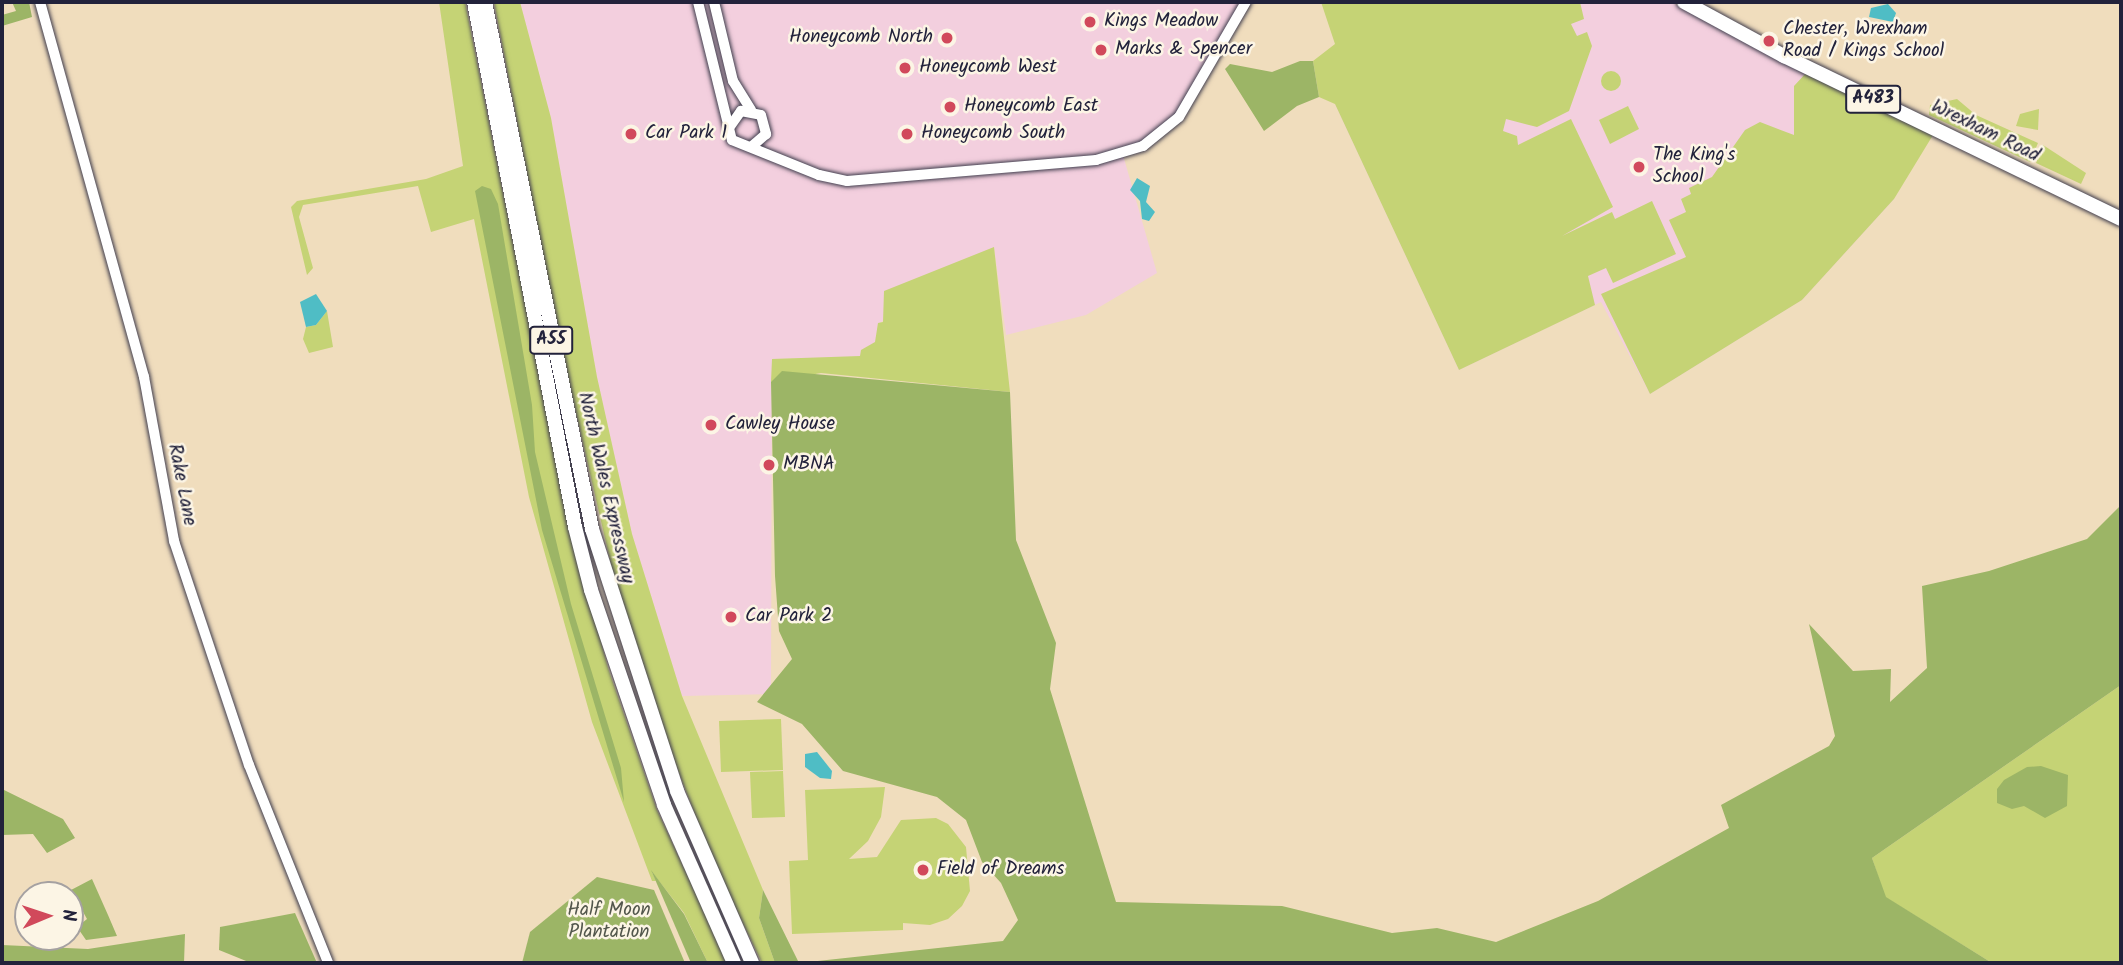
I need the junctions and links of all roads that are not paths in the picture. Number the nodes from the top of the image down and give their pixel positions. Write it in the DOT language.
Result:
graph roads {
  1 [pos="40,2"];
  2 [pos="474,2"];
  3 [pos="485,2"];
  4 [pos="698,2"];
  5 [pos="713,2"];
  6 [pos="1246,2"];
  7 [pos="1684,2"];
  8 [pos="751,110"];
  9 [pos="729,128"];
  10 [pos="767,131"];
  11 [pos="751,147"];
  12 [pos="784,158"];
  13 [pos="2121,219"];
  14 [pos="328,963"];
  15 [pos="734,963"];
  16 [pos="752,963"];
  1 -- 14 [label="street, Rake Lane"];
  2 -- 15 [label="highway, North Wales Expressway / A55"];
  3 -- 16 [label="highway, North Wales Expressway / A55"];
  4 -- 9 [label="street"];
  5 -- 8 [label="street"];
  6 -- 12 [label="street"];
  7 -- 13 [label="highway, Wrexham Road / A483"];
  8 -- 9 [label="street"];
  8 -- 10 [label="street"];
  9 -- 11 [label="street"];
  10 -- 11 [label="street"];
  10 -- 12 [label="street"];
  11 -- 12 [label="street"];
}
